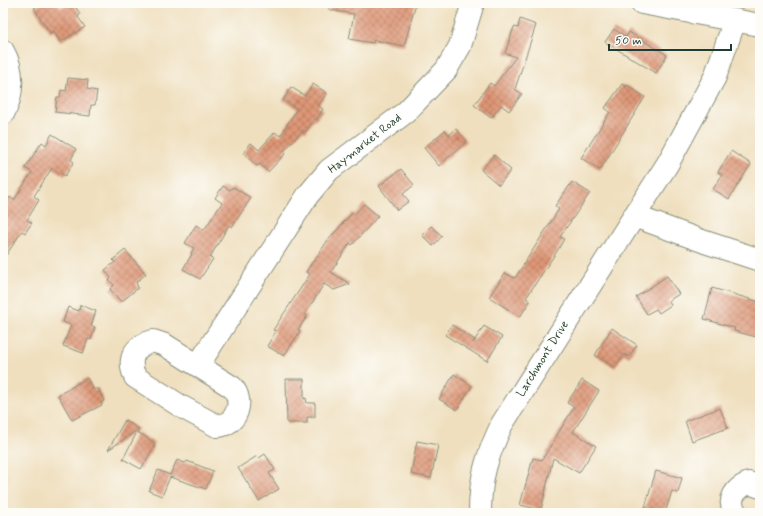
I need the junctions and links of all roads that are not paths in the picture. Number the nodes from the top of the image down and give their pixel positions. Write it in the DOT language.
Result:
graph roads {
  1 [pos="473,3"];
  2 [pos="642,3"];
  3 [pos="735,20"];
  4 [pos="760,25"];
  5 [pos="3,51"];
  6 [pos="3,114"];
  7 [pos="634,216"];
  8 [pos="760,260"];
  9 [pos="199,364"];
  10 [pos="760,487"];
  11 [pos="480,513"];
  12 [pos="736,513"];
  1 -- 9 [label="street, Haymarket Road"];
  2 -- 3 [label="street"];
  3 -- 4 [label="street"];
  3 -- 7 [label="street, Larchmont Drive"];
  5 -- 6 [label="street"];
  7 -- 8 [label="street"];
  7 -- 11 [label="street, Larchmont Drive"];
  9 -- 9 [label="street"];
  10 -- 12 [label="street"];
}
